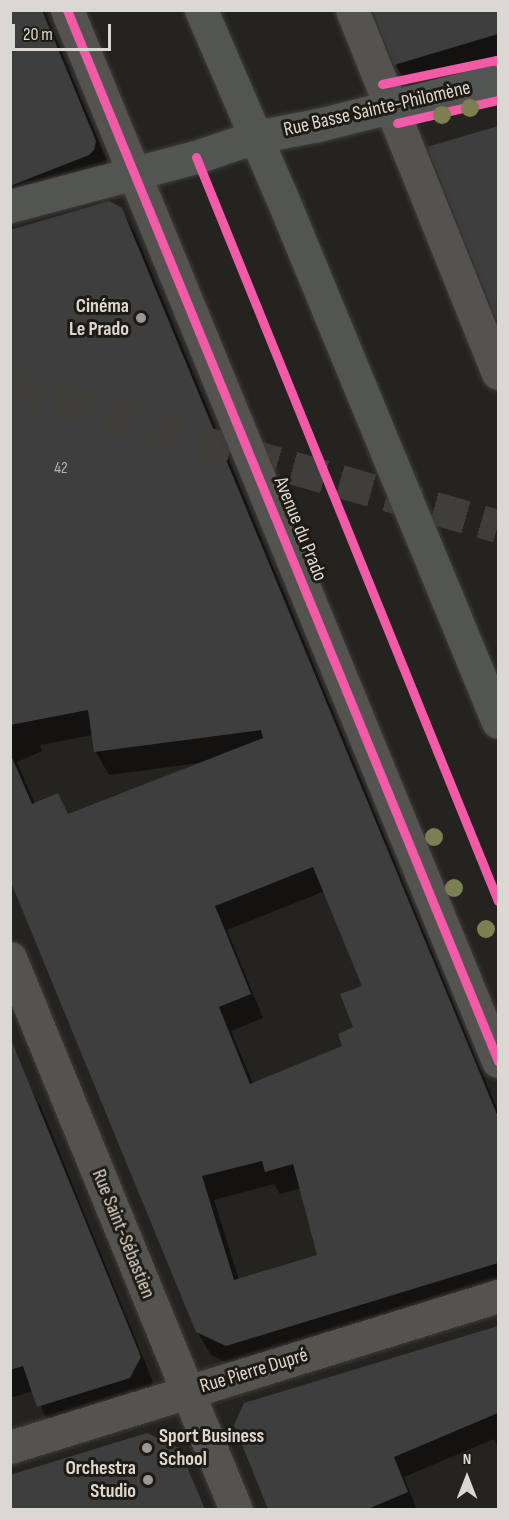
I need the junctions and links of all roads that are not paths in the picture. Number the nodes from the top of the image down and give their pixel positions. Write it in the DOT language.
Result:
graph roads {
  1 [pos="67,10"];
  2 [pos="201,10"];
  3 [pos="352,10"];
  4 [pos="498,80"];
  5 [pos="391,105"];
  6 [pos="255,137"];
  7 [pos="135,172"];
  8 [pos="10,206"];
  9 [pos="498,373"];
  10 [pos="498,722"];
  11 [pos="10,958"];
  12 [pos="498,1061"];
  13 [pos="498,1296"];
  14 [pos="188,1391"];
  15 [pos="10,1447"];
  16 [pos="236,1509"];
  1 -- 7 [label="street, Avenue du Prado"];
  2 -- 6 [label="main road"];
  3 -- 5 [label="street"];
  4 -- 5 [label="main road, Rue Basse Sainte-Philomène"];
  5 -- 6 [label="main road, Rue Basse Sainte-Philomène"];
  5 -- 9 [label="street"];
  6 -- 7 [label="main road, Rue Basse Sainte-Philomène"];
  6 -- 10 [label="main road"];
  7 -- 8 [label="main road, Rue Basse Sainte-Philomène"];
  7 -- 12 [label="street, Avenue du Prado"];
  11 -- 14 [label="street, Rue Saint-Sébastien"];
  13 -- 14 [label="street, Rue Pierre Dupré"];
  14 -- 15 [label="street, Rue Pierre Dupré"];
  14 -- 16 [label="street, Rue Saint-Sébastien"];
}
